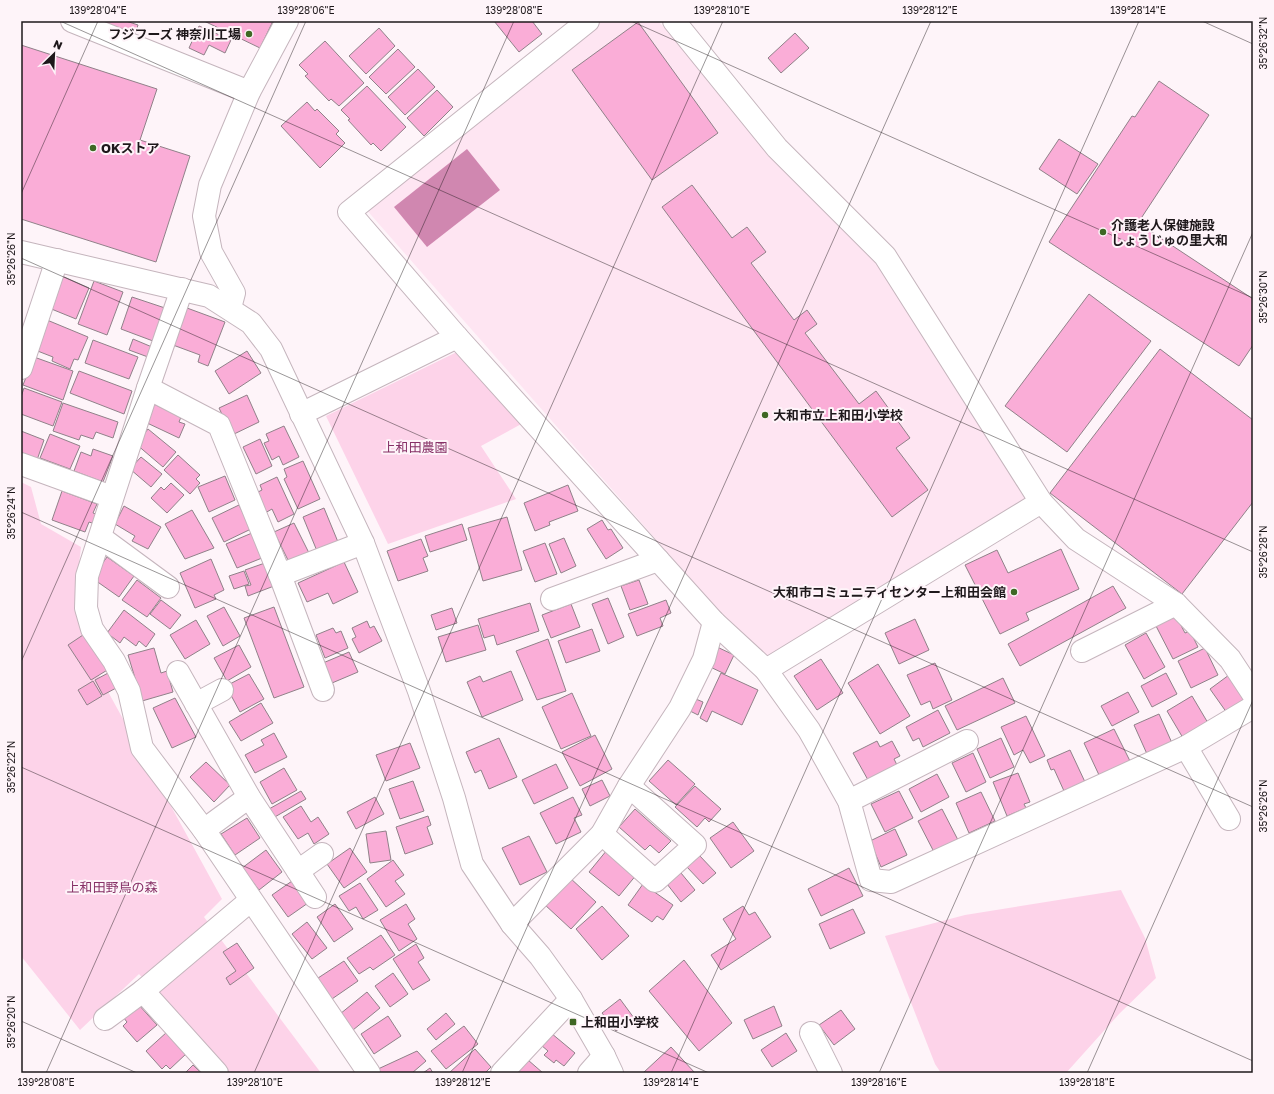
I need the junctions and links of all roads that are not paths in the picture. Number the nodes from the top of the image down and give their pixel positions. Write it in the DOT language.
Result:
graph roads {
  1 [pos="72,21"];
  2 [pos="287,21"];
  3 [pos="588,21"];
  4 [pos="674,21"];
  5 [pos="250,92"];
  6 [pos="21,252"];
  7 [pos="57,260"];
  8 [pos="182,290"];
  9 [pos="230,308"];
  10 [pos="457,336"];
  11 [pos="21,368"];
  12 [pos="148,388"];
  13 [pos="301,414"];
  14 [pos="21,464"];
  15 [pos="112,497"];
  16 [pos="1041,502"];
  17 [pos="100,537"];
  18 [pos="363,543"];
  19 [pos="658,560"];
  20 [pos="280,575"];
  21 [pos="168,587"];
  22 [pos="552,599"];
  23 [pos="1176,604"];
  24 [pos="714,622"];
  25 [pos="1082,651"];
  26 [pos="766,670"];
  27 [pos="178,672"];
  28 [pos="222,690"];
  29 [pos="323,690"];
  30 [pos="1253,694"];
  31 [pos="196,704"];
  32 [pos="1253,707"];
  33 [pos="967,741"];
  34 [pos="1186,747"];
  35 [pos="629,786"];
  36 [pos="249,797"];
  37 [pos="849,801"];
  38 [pos="1229,818"];
  39 [pos="204,830"];
  40 [pos="602,834"];
  41 [pos="322,854"];
  42 [pos="298,871"];
  43 [pos="315,897"];
  44 [pos="251,900"];
  45 [pos="512,924"];
  46 [pos="143,991"];
  47 [pos="571,999"];
  48 [pos="106,1019"];
  49 [pos="811,1033"];
  50 [pos="608,1065"];
  51 [pos="218,1073"];
  52 [pos="369,1073"];
  53 [pos="502,1073"];
  54 [pos="589,1073"];
  55 [pos="831,1073"];
  1 -- 5 [label="street"];
  2 -- 5 [label="street"];
  3 -- 10 [label="street"];
  4 -- 16 [label="street"];
  5 -- 9 [label="street"];
  6 -- 7 [label="street"];
  7 -- 8 [label="street"];
  7 -- 11 [label="street"];
  8 -- 9 [label="street"];
  8 -- 12 [label="street"];
  9 -- 13 [label="street"];
  10 -- 13 [label="street"];
  10 -- 19 [label="street"];
  12 -- 15 [label="street"];
  12 -- 20 [label="street"];
  13 -- 18 [label="street"];
  14 -- 15 [label="street"];
  15 -- 17 [label="street"];
  16 -- 23 [label="street"];
  16 -- 26 [label="street"];
  17 -- 21 [label="street"];
  17 -- 39 [label="street"];
  18 -- 20 [label="street"];
  18 -- 45 [label="street"];
  19 -- 22 [label="street"];
  19 -- 24 [label="street"];
  20 -- 29 [label="street"];
  23 -- 25 [label="street"];
  23 -- 30 [label="street"];
  24 -- 26 [label="street"];
  24 -- 35 [label="street"];
  26 -- 37 [label="street"];
  27 -- 31 [label="street"];
  28 -- 31 [label="street"];
  31 -- 36 [label="street"];
  32 -- 34 [label="street"];
  33 -- 37 [label="street"];
  34 -- 37 [label="street"];
  34 -- 38 [label="street"];
  35 -- 40 [label="street"];
  35 -- 40 [label="street"];
  36 -- 39 [label="street"];
  36 -- 42 [label="street"];
  39 -- 44 [label="street"];
  40 -- 45 [label="street"];
  41 -- 42 [label="street"];
  42 -- 43 [label="street"];
  44 -- 46 [label="street"];
  44 -- 52 [label="street"];
  45 -- 47 [label="street"];
  46 -- 48 [label="street"];
  46 -- 51 [label="street"];
  47 -- 50 [label="street"];
  47 -- 53 [label="street"];
  49 -- 55 [label="street"];
  50 -- 54 [label="street"];
}
